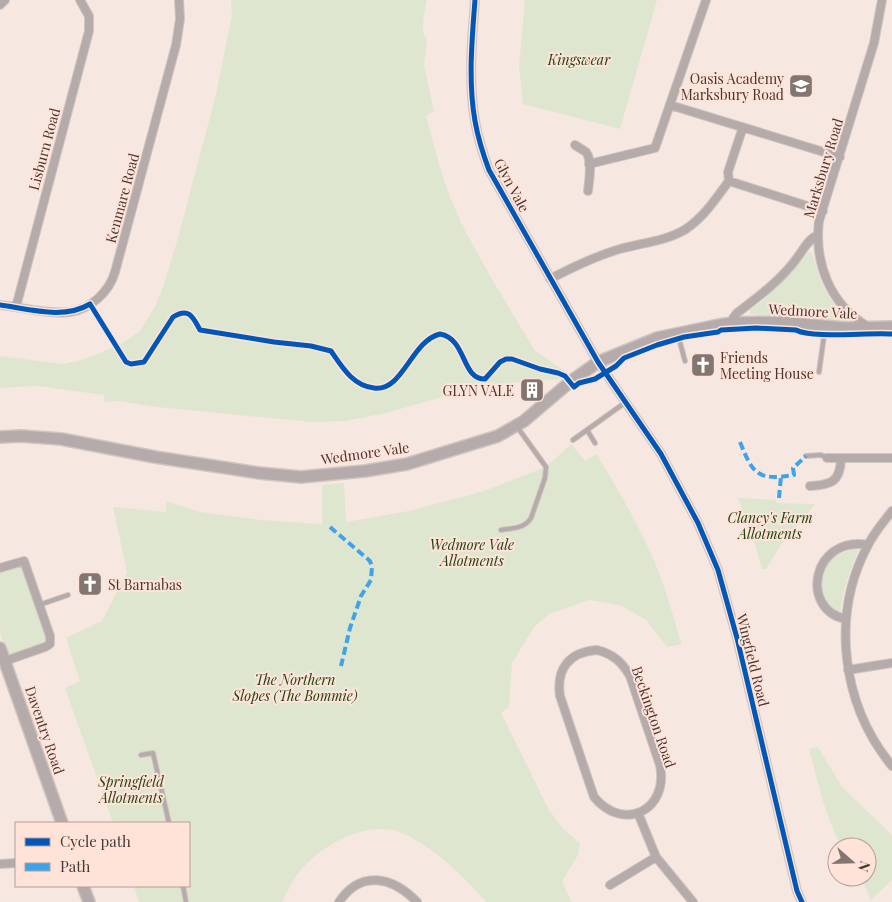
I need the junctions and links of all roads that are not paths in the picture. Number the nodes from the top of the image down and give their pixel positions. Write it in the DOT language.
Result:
graph roads {
  1 [pos="5,0"];
  2 [pos="80,0"];
  3 [pos="179,0"];
  4 [pos="475,0"];
  5 [pos="706,0"];
  6 [pos="882,0"];
  7 [pos="0,5"];
  8 [pos="670,105"];
  9 [pos="743,127"];
  10 [pos="575,145"];
  11 [pos="840,157"];
  12 [pos="589,164"];
  13 [pos="732,181"];
  14 [pos="588,191"];
  15 [pos="823,211"];
  16 [pos="818,235"];
  17 [pos="550,279"];
  18 [pos="0,305"];
  19 [pos="16,307"];
  20 [pos="733,323"];
  21 [pos="826,326"];
  22 [pos="892,327"];
  23 [pos="870,328"];
  24 [pos="677,333"];
  25 [pos="685,361"];
  26 [pos="598,362"];
  27 [pos="819,372"];
  28 [pos="626,402"];
  29 [pos="517,426"];
  30 [pos="586,430"];
  31 [pos="0,436"];
  32 [pos="573,440"];
  33 [pos="596,443"];
  34 [pos="806,456"];
  35 [pos="827,458"];
  36 [pos="892,458"];
  37 [pos="841,459"];
  38 [pos="810,486"];
  39 [pos="892,511"];
  40 [pos="501,530"];
  41 [pos="868,545"];
  42 [pos="0,568"];
  43 [pos="68,595"];
  44 [pos="39,604"];
  45 [pos="846,619"];
  46 [pos="0,648"];
  47 [pos="5,661"];
  48 [pos="892,663"];
  49 [pos="848,670"];
  50 [pos="141,755"];
  51 [pos="892,766"];
  52 [pos="638,814"];
  53 [pos="62,822"];
  54 [pos="169,822"];
  55 [pos="656,857"];
  56 [pos="0,864"];
  57 [pos="15,864"];
  58 [pos="610,885"];
  59 [pos="84,887"];
  60 [pos="183,887"];
  61 [pos="89,902"];
  62 [pos="186,902"];
  63 [pos="339,902"];
  64 [pos="416,902"];
  65 [pos="693,902"];
  66 [pos="802,902"];
  1 -- 7 [label="street"];
  2 -- 19 [label="street, Lisburn Road"];
  3 -- 19 [label="street, Kenmare Road"];
  4 -- 17 [label="street, Glyn Vale"];
  5 -- 8 [label="street"];
  6 -- 11 [label="street, Marksbury Road"];
  8 -- 9 [label="street"];
  8 -- 12 [label="street"];
  9 -- 11 [label="street"];
  9 -- 13 [label="street"];
  10 -- 12 [label="street"];
  11 -- 15 [label="street, Marksbury Road"];
  12 -- 14 [label="street"];
  13 -- 15 [label="street"];
  13 -- 17 [label="street"];
  15 -- 16 [label="street, Marksbury Road"];
  16 -- 20 [label="street, Wedmore Vale"];
  16 -- 23 [label="street, Marksbury Road"];
  17 -- 26 [label="street, Glyn Vale"];
  18 -- 19 [label="street, Kenmare Road"];
  20 -- 21 [label="street, Wedmore Vale"];
  20 -- 24 [label="street, Wedmore Vale"];
  21 -- 23 [label="street, Wedmore Vale"];
  21 -- 27 [label="lane"];
  22 -- 23 [label="street, Wedmore Vale"];
  24 -- 25 [label="lane"];
  24 -- 26 [label="street, Wedmore Vale"];
  26 -- 28 [label="street, Wingfield Road"];
  26 -- 29 [label="street, Wedmore Vale"];
  28 -- 30 [label="lane"];
  28 -- 66 [label="street, Wingfield Road"];
  29 -- 31 [label="street, Wedmore Vale"];
  29 -- 40 [label="lane"];
  30 -- 32 [label="lane"];
  30 -- 33 [label="lane"];
  34 -- 35 [label="lane"];
  35 -- 37 [label="street"];
  36 -- 37 [label="street"];
  37 -- 38 [label="street"];
  39 -- 41 [label="street"];
  41 -- 45 [label="street"];
  41 -- 45 [label="street"];
  42 -- 44 [label="street"];
  43 -- 44 [label="lane"];
  44 -- 47 [label="street"];
  45 -- 49 [label="street"];
  46 -- 47 [label="street, Daventry Road"];
  47 -- 53 [label="street, Daventry Road"];
  48 -- 49 [label="street"];
  49 -- 51 [label="street"];
  50 -- 54 [label="lane"];
  52 -- 52 [label="street, Beckington Road"];
  52 -- 55 [label="street"];
  55 -- 58 [label="street"];
  55 -- 65 [label="street"];
  56 -- 57 [label="street"];
  59 -- 61 [label="street"];
  60 -- 62 [label="lane"];
  63 -- 64 [label="street"];
}
